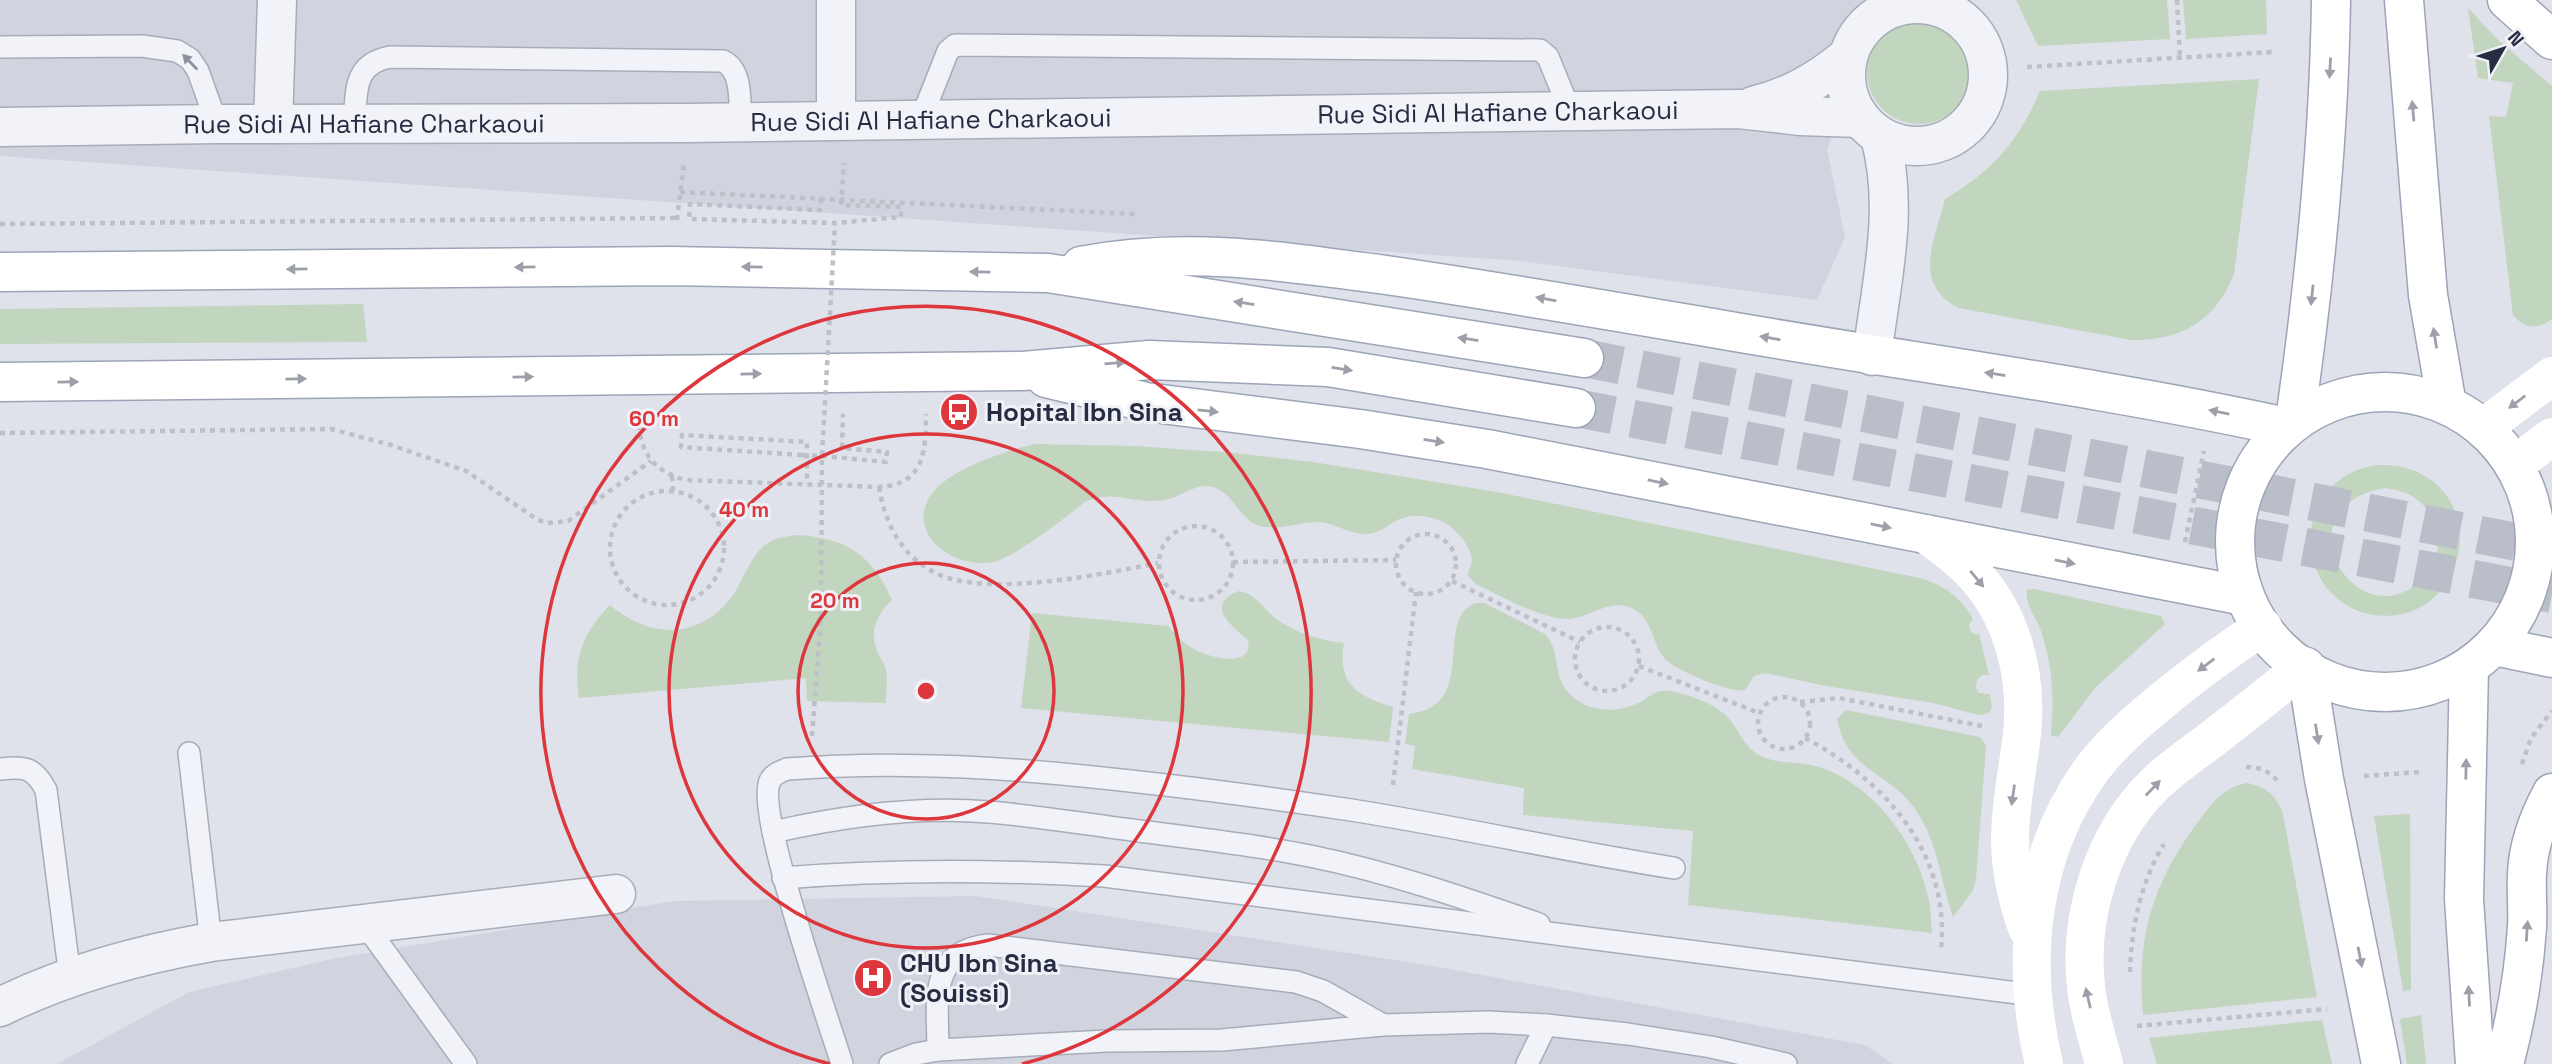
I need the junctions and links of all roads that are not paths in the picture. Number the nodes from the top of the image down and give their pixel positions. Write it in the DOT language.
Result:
graph roads {
  1 [pos="277,0"];
  2 [pos="836,0"];
  3 [pos="2331,0"];
  4 [pos="2404,0"];
  5 [pos="2507,0"];
  6 [pos="1908,2"];
  7 [pos="1974,17"];
  8 [pos="2552,40"];
  9 [pos="0,47"];
  10 [pos="1847,57"];
  11 [pos="1744,109"];
  12 [pos="1570,111"];
  13 [pos="921,119"];
  14 [pos="741,121"];
  15 [pos="217,124"];
  16 [pos="273,124"];
  17 [pos="354,124"];
  18 [pos="0,127"];
  19 [pos="1870,127"];
  20 [pos="841,135"];
  21 [pos="1933,145"];
  22 [pos="1888,228"];
  23 [pos="0,272"];
  24 [pos="1048,273"];
  25 [pos="1872,356"];
  26 [pos="1584,358"];
  27 [pos="1023,371"];
  28 [pos="2552,376"];
  29 [pos="0,382"];
  30 [pos="2446,405"];
  31 [pos="1576,408"];
  32 [pos="2290,423"];
  33 [pos="2483,428"];
  34 [pos="2552,437"];
  35 [pos="2530,483"];
  36 [pos="1926,534"];
  37 [pos="2254,612"];
  38 [pos="2482,657"];
  39 [pos="2552,658"];
  40 [pos="2305,666"];
  41 [pos="189,753"];
  42 [pos="0,769"];
  43 [pos="2552,793"];
  44 [pos="773,832"];
  45 [pos="1674,868"];
  46 [pos="783,878"];
  47 [pos="616,894"];
  48 [pos="364,923"];
  49 [pos="1581,939"];
  50 [pos="2032,939"];
  51 [pos="211,942"];
  52 [pos="70,977"];
  53 [pos="2033,995"];
  54 [pos="0,1007"];
  55 [pos="1383,1025"];
  56 [pos="1546,1025"];
  57 [pos="937,1050"];
  58 [pos="466,1064"];
  59 [pos="842,1064"];
  60 [pos="890,1064"];
  61 [pos="1527,1064"];
  62 [pos="1786,1064"];
  63 [pos="2044,1064"];
  64 [pos="2104,1064"];
  65 [pos="2381,1064"];
  66 [pos="2475,1064"];
  67 [pos="2504,1064"];
  1 -- 16 [label="street"];
  2 -- 20 [label="street"];
  3 -- 32 [label="main road, one-way"];
  30 -- 4 [label="main road, one-way"];
  5 -- 8 [label="main road"];
  6 -- 7 [label="street"];
  6 -- 10 [label="street"];
  7 -- 21 [label="street"];
  15 -- 9 [label="lane, one-way"];
  10 -- 11 [label="street"];
  10 -- 19 [label="street"];
  11 -- 12 [label="street, Rue Sidi Al Hafiane Charkaoui"];
  11 -- 19 [label="street, Rue Sidi Al Hafiane Charkaoui"];
  12 -- 13 [label="street, Rue Sidi Al Hafiane Charkaoui"];
  12 -- 13 [label="lane"];
  13 -- 20 [label="street, Rue Sidi Al Hafiane Charkaoui"];
  14 -- 17 [label="street, Rue Sidi Al Hafiane Charkaoui"];
  14 -- 17 [label="lane"];
  14 -- 20 [label="street, Rue Sidi Al Hafiane Charkaoui"];
  15 -- 16 [label="street, Rue Sidi Al Hafiane Charkaoui"];
  15 -- 18 [label="street, Rue Sidi Al Hafiane Charkaoui"];
  16 -- 17 [label="street, Rue Sidi Al Hafiane Charkaoui"];
  19 -- 21 [label="street"];
  19 -- 22 [label="street"];
  21 -- 22 [label="street"];
  22 -- 25 [label="street"];
  24 -- 23 [label="main road, one-way"];
  25 -- 24 [label="main road, one-way"];
  26 -- 24 [label="main road, one-way"];
  32 -- 25 [label="main road, one-way"];
  29 -- 27 [label="main road, one-way"];
  27 -- 31 [label="main road, one-way"];
  27 -- 36 [label="main road, one-way"];
  28 -- 33 [label="main road, one-way"];
  30 -- 32 [label="main road"];
  30 -- 33 [label="main road"];
  32 -- 37 [label="main road"];
  33 -- 35 [label="main road"];
  34 -- 35 [label="main road"];
  35 -- 38 [label="main road"];
  36 -- 37 [label="main road, one-way"];
  36 -- 50 [label="main road, one-way"];
  37 -- 40 [label="main road"];
  37 -- 50 [label="main road, one-way"];
  38 -- 39 [label="main road"];
  38 -- 40 [label="main road"];
  66 -- 38 [label="main road, one-way"];
  64 -- 40 [label="main road, one-way"];
  40 -- 65 [label="main road, one-way"];
  41 -- 51 [label="lane"];
  42 -- 52 [label="lane"];
  67 -- 43 [label="main road, one-way"];
  44 -- 45 [label="lane"];
  44 -- 46 [label="lane"];
  44 -- 49 [label="lane"];
  46 -- 49 [label="lane"];
  46 -- 59 [label="lane"];
  47 -- 48 [label="street"];
  48 -- 51 [label="street"];
  48 -- 58 [label="lane"];
  49 -- 53 [label="lane"];
  50 -- 53 [label="main road"];
  51 -- 52 [label="street"];
  52 -- 54 [label="street"];
  53 -- 63 [label="main road"];
  55 -- 56 [label="lane"];
  55 -- 57 [label="lane"];
  55 -- 57 [label="lane"];
  56 -- 61 [label="lane"];
  56 -- 62 [label="lane"];
  57 -- 60 [label="lane"];
}
